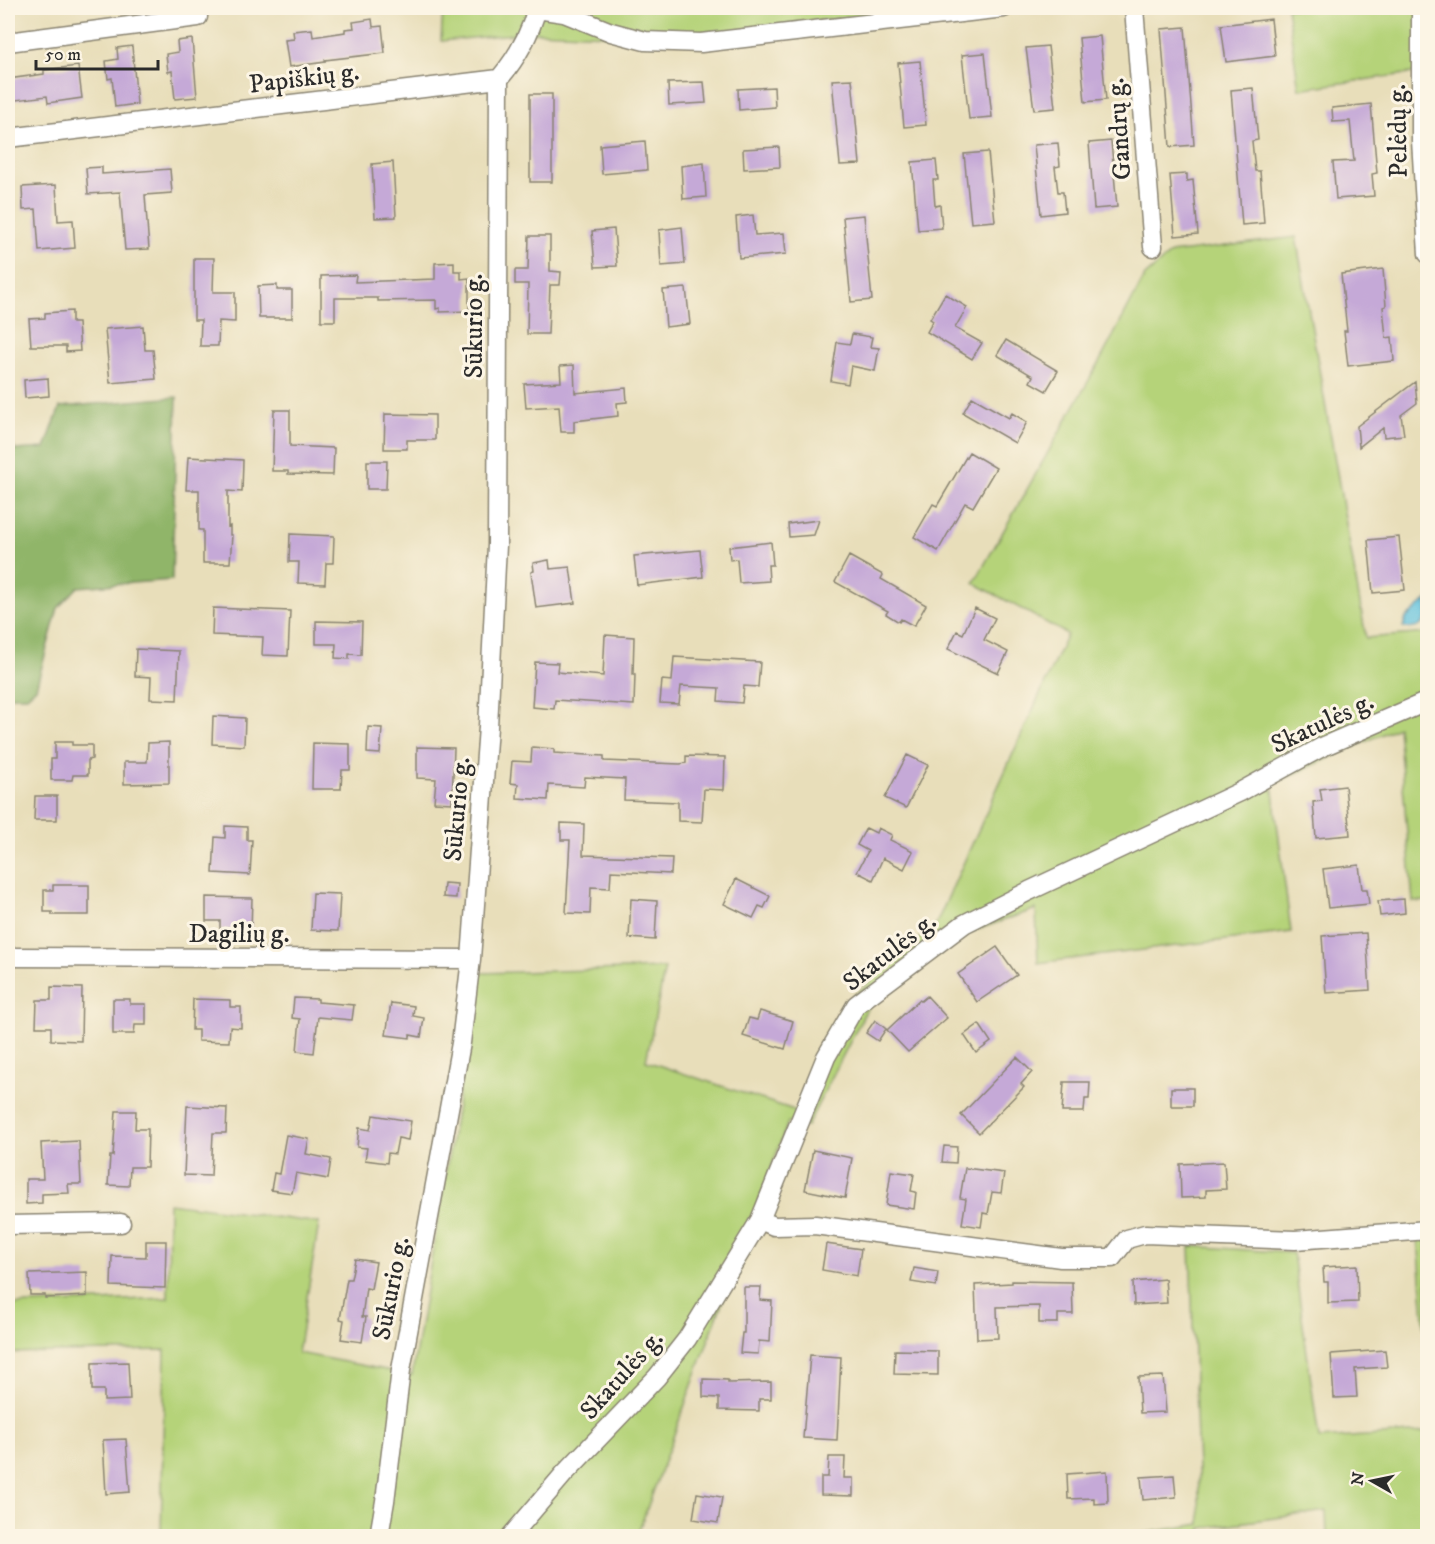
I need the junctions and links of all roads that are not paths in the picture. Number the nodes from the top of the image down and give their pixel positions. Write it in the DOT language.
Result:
graph roads {
  1 [pos="197,8"];
  2 [pos="537,8"];
  3 [pos="1004,8"];
  4 [pos="1134,8"];
  5 [pos="1421,8"];
  6 [pos="8,42"];
  7 [pos="499,79"];
  8 [pos="8,138"];
  9 [pos="1153,247"];
  10 [pos="1428,254"];
  11 [pos="1428,701"];
  12 [pos="8,957"];
  13 [pos="471,959"];
  14 [pos="760,1220"];
  15 [pos="121,1223"];
  16 [pos="8,1225"];
  17 [pos="1428,1230"];
  18 [pos="378,1536"];
  19 [pos="511,1536"];
  1 -- 6 [label="street"];
  2 -- 3 [label="street"];
  2 -- 7 [label="street"];
  4 -- 9 [label="street, Gandrų g."];
  5 -- 10 [label="street, Pelėdų g."];
  7 -- 8 [label="street, Papiškių g."];
  7 -- 13 [label="street, Sūkurio g."];
  11 -- 14 [label="street, Skatulės g."];
  12 -- 13 [label="street, Dagilių g."];
  13 -- 18 [label="street, Sūkurio g."];
  14 -- 17 [label="street"];
  14 -- 19 [label="street, Skatulės g."];
  15 -- 16 [label="street"];
}
